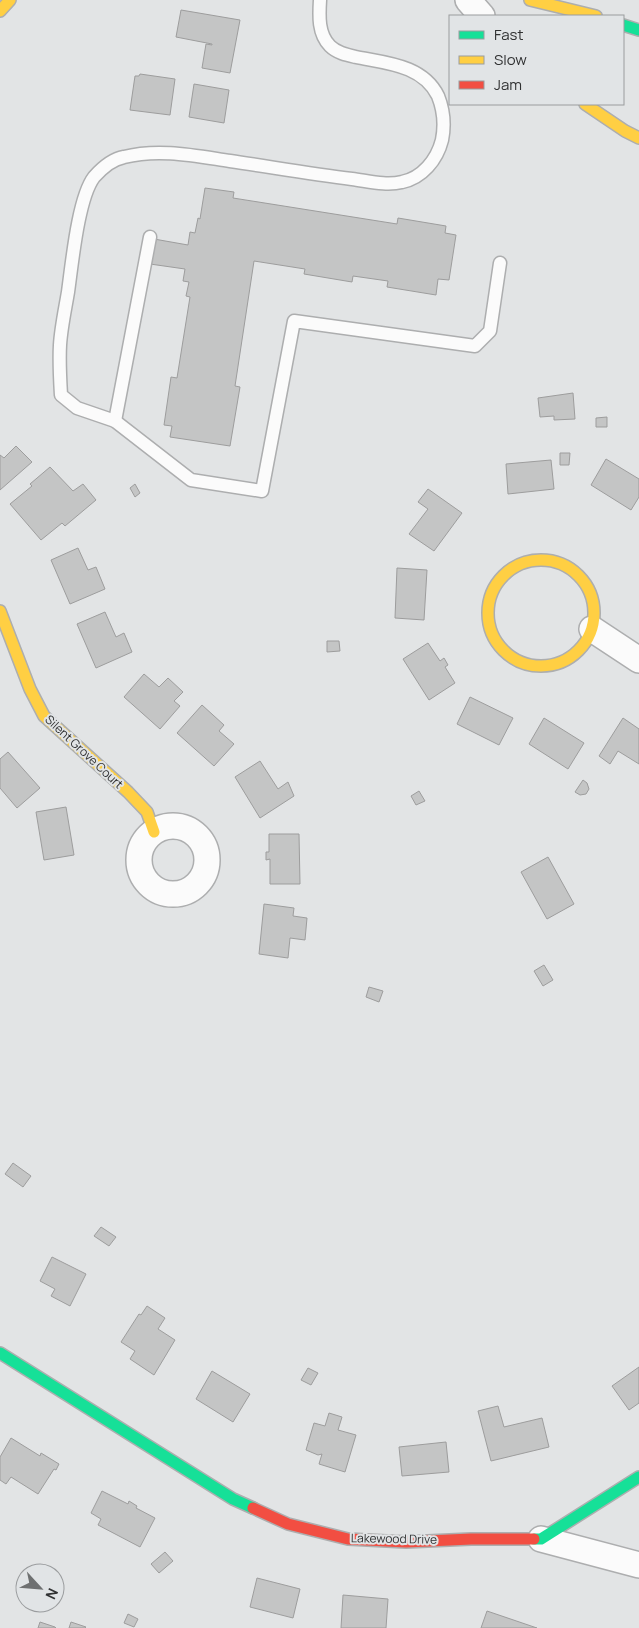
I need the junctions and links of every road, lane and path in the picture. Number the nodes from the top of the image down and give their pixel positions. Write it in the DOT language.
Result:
graph roads {
  1 [pos="10,0"];
  2 [pos="320,0"];
  3 [pos="468,0"];
  4 [pos="530,0"];
  5 [pos="0,12"];
  6 [pos="481,15"];
  7 [pos="592,15"];
  8 [pos="624,25"];
  9 [pos="639,30"];
  10 [pos="587,105"];
  11 [pos="639,138"];
  12 [pos="150,237"];
  13 [pos="500,263"];
  14 [pos="115,421"];
  15 [pos="0,611"];
  16 [pos="592,630"];
  17 [pos="639,660"];
  18 [pos="154,832"];
  19 [pos="0,1354"];
  20 [pos="639,1480"];
  21 [pos="541,1539"];
  22 [pos="639,1565"];
  1 -- 5 [label="street"];
  2 -- 14 [label="lane"];
  3 -- 6 [label="street"];
  4 -- 7 [label="street"];
  8 -- 9 [label="street"];
  10 -- 11 [label="street"];
  12 -- 14 [label="lane"];
  13 -- 14 [label="lane"];
  15 -- 18 [label="street, Silent Grove Court"];
  16 -- 16 [label="street"];
  16 -- 17 [label="street"];
  19 -- 21 [label="street, Lakewood Drive"];
  20 -- 21 [label="street"];
  21 -- 22 [label="street"];
}
